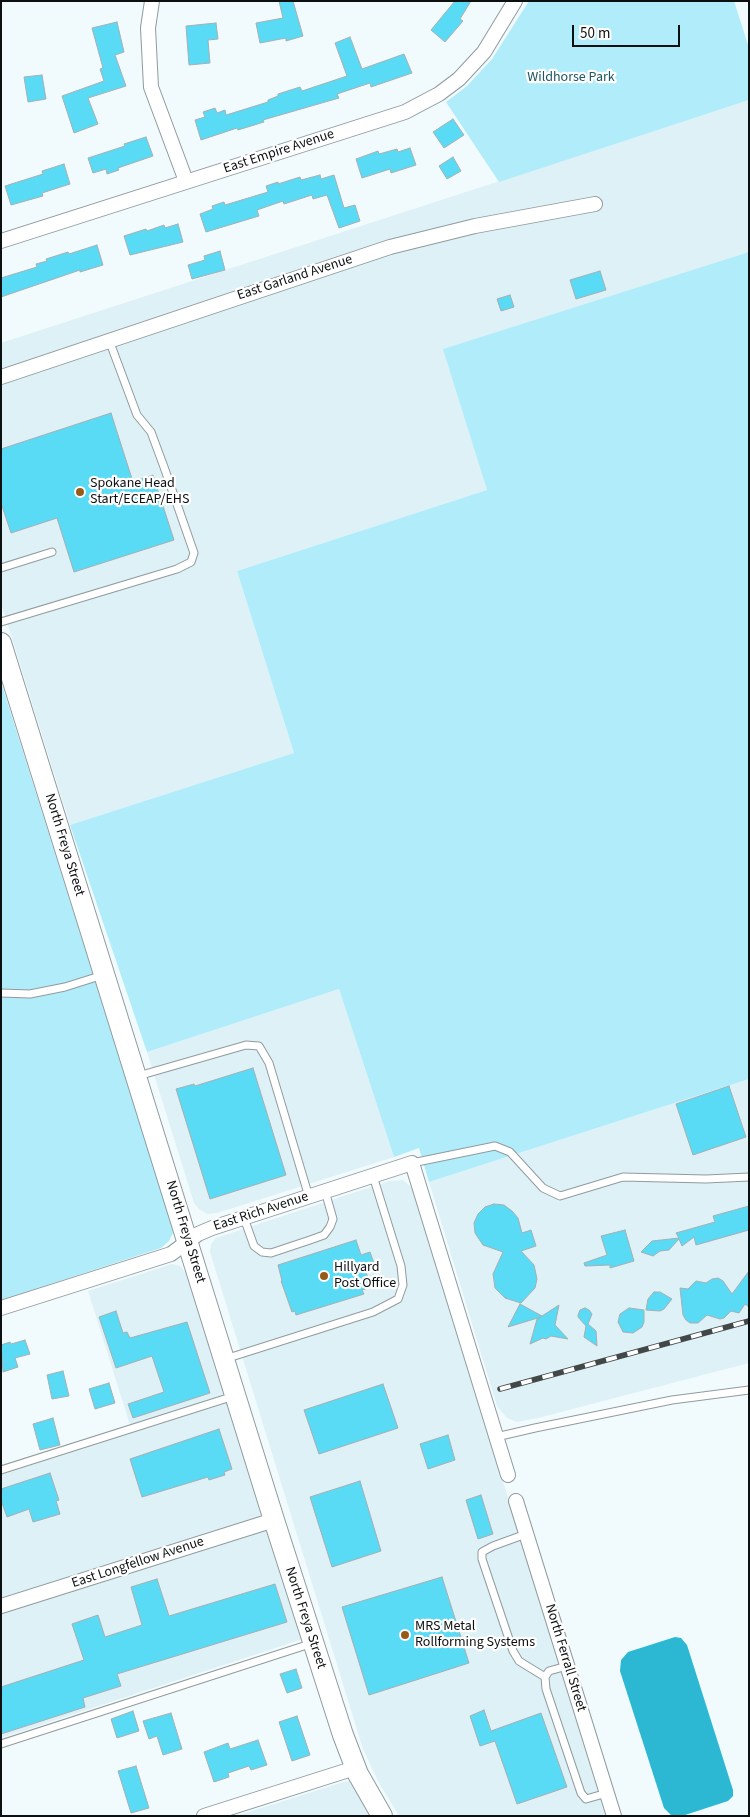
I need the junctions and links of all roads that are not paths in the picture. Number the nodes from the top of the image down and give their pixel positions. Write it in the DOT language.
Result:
graph roads {
  1 [pos="152,1"];
  2 [pos="515,1"];
  3 [pos="186,181"];
  4 [pos="595,204"];
  5 [pos="1,241"];
  6 [pos="109,340"];
  7 [pos="1,377"];
  8 [pos="52,552"];
  9 [pos="1,568"];
  10 [pos="1,622"];
  11 [pos="1,643"];
  12 [pos="104,975"];
  13 [pos="1,993"];
  14 [pos="136,1077"];
  15 [pos="412,1163"];
  16 [pos="373,1176"];
  17 [pos="749,1177"];
  18 [pos="325,1192"];
  19 [pos="309,1196"];
  20 [pos="244,1218"];
  21 [pos="188,1242"];
  22 [pos="1,1308"];
  23 [pos="224,1360"];
  24 [pos="749,1390"];
  25 [pos="236,1396"];
  26 [pos="496,1438"];
  27 [pos="1,1470"];
  28 [pos="508,1475"];
  29 [pos="516,1501"];
  30 [pos="274,1520"];
  31 [pos="526,1534"];
  32 [pos="1,1606"];
  33 [pos="313,1643"];
  34 [pos="567,1666"];
  35 [pos="544,1678"];
  36 [pos="1,1744"];
  37 [pos="355,1768"];
  38 [pos="607,1793"];
  39 [pos="204,1816"];
  40 [pos="382,1816"];
  41 [pos="614,1816"];
  1 -- 3 [label="street"];
  2 -- 3 [label="street, East Empire Avenue"];
  3 -- 5 [label="street, East Empire Avenue"];
  4 -- 6 [label="street, East Garland Avenue"];
  6 -- 7 [label="street, East Garland Avenue"];
  6 -- 10 [label="lane"];
  8 -- 9 [label="lane"];
  11 -- 12 [label="street, North Freya Street"];
  12 -- 13 [label="lane"];
  12 -- 14 [label="street, North Freya Street"];
  14 -- 19 [label="lane"];
  14 -- 21 [label="street, North Freya Street"];
  15 -- 16 [label="street, East Rich Avenue"];
  15 -- 17 [label="lane"];
  15 -- 26 [label="street"];
  16 -- 18 [label="street, East Rich Avenue"];
  16 -- 23 [label="lane"];
  18 -- 19 [label="street, East Rich Avenue"];
  18 -- 20 [label="lane"];
  19 -- 20 [label="street, East Rich Avenue"];
  20 -- 21 [label="street, East Rich Avenue"];
  21 -- 22 [label="street, East Rich Avenue"];
  21 -- 23 [label="street, North Freya Street"];
  23 -- 25 [label="street, North Freya Street"];
  24 -- 26 [label="lane"];
  25 -- 27 [label="lane"];
  25 -- 30 [label="street, North Freya Street"];
  26 -- 28 [label="street"];
  29 -- 31 [label="street, North Ferrall Street"];
  30 -- 32 [label="street, East Longfellow Avenue"];
  30 -- 33 [label="street, North Freya Street"];
  31 -- 34 [label="street, North Ferrall Street"];
  31 -- 35 [label="lane"];
  33 -- 36 [label="lane"];
  33 -- 37 [label="street, North Freya Street"];
  34 -- 35 [label="lane"];
  34 -- 38 [label="street, North Ferrall Street"];
  35 -- 38 [label="lane"];
  37 -- 39 [label="street"];
  37 -- 40 [label="street, North Freya Street"];
  38 -- 41 [label="street, North Ferrall Street"];
}
